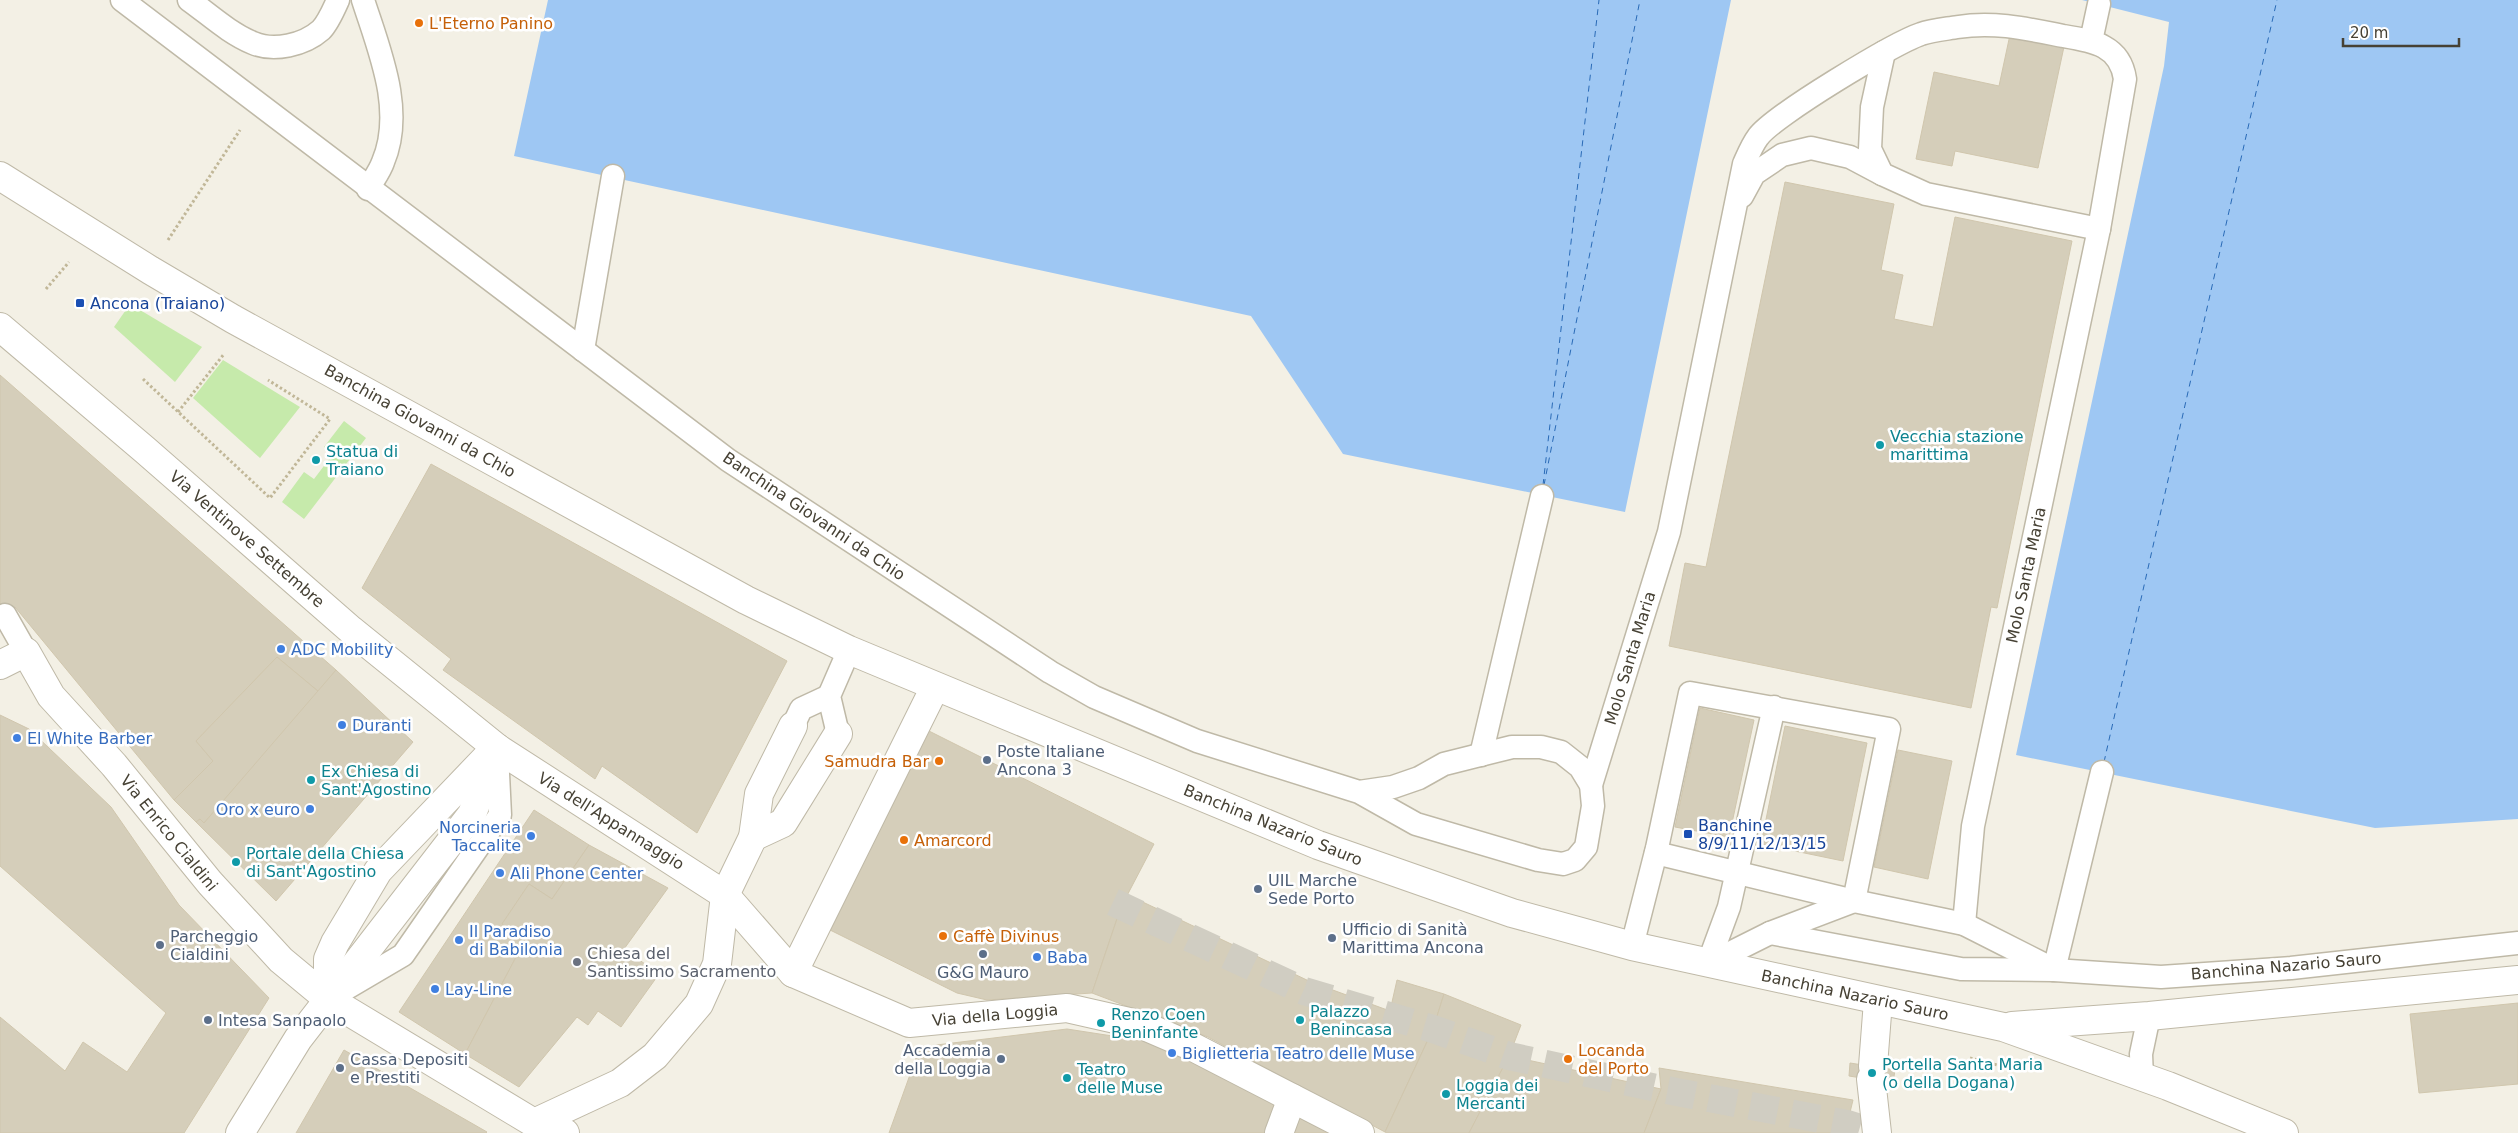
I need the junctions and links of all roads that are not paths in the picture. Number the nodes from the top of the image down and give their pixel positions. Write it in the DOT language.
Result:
graph roads {
  1 [pos="122,0"];
  2 [pos="189,0"];
  3 [pos="338,0"];
  4 [pos="363,0"];
  5 [pos="2099,4"];
  6 [pos="2092,41"];
  7 [pos="1884,52"];
  8 [pos="1882,174"];
  9 [pos="0,176"];
  10 [pos="613,176"];
  11 [pos="368,188"];
  12 [pos="1735,208"];
  13 [pos="2099,229"];
  14 [pos="0,327"];
  15 [pos="583,350"];
  16 [pos="1542,496"];
  17 [pos="5,615"];
  18 [pos="849,650"];
  19 [pos="26,652"];
  20 [pos="0,666"];
  21 [pos="936,687"];
  22 [pos="829,696"];
  23 [pos="1774,707"];
  24 [pos="793,726"];
  25 [pos="838,734"];
  26 [pos="497,748"];
  27 [pos="1481,755"];
  28 [pos="2102,772"];
  29 [pos="1591,785"];
  30 [pos="1359,792"];
  31 [pos="753,837"];
  32 [pos="1656,853"];
  33 [pos="1737,873"];
  34 [pos="725,895"];
  35 [pos="1854,901"];
  36 [pos="1964,924"];
  37 [pos="1770,933"];
  38 [pos="2518,943"];
  39 [pos="1632,946"];
  40 [pos="1708,964"];
  41 [pos="2054,970"];
  42 [pos="793,973"];
  43 [pos="2518,980"];
  44 [pos="328,999"];
  45 [pos="1878,1001"];
  46 [pos="2149,1016"];
  47 [pos="2003,1027"];
  48 [pos="2142,1078"];
  49 [pos="1292,1098"];
  50 [pos="532,1128"];
  51 [pos="240,1133"];
  52 [pos="565,1133"];
  53 [pos="1278,1133"];
  54 [pos="1360,1133"];
  55 [pos="1877,1133"];
  56 [pos="2284,1133"];
  1 -- 11 [label="lane, Banchina Giovanni da Chio"];
  2 -- 3 [label="lane"];
  4 -- 11 [label="lane"];
  5 -- 6 [label="lane"];
  6 -- 7 [label="lane, Molo Santa Maria"];
  6 -- 13 [label="lane, Molo Santa Maria"];
  7 -- 8 [label="lane"];
  7 -- 12 [label="lane, Molo Santa Maria"];
  8 -- 12 [label="lane, Molo Santa Maria"];
  8 -- 13 [label="lane, Molo Santa Maria"];
  9 -- 18 [label="street, Banchina Giovanni da Chio"];
  10 -- 15 [label="lane"];
  11 -- 15 [label="lane, Banchina Giovanni da Chio"];
  12 -- 29 [label="lane, Molo Santa Maria"];
  13 -- 36 [label="lane, Molo Santa Maria"];
  14 -- 26 [label="street, Via Ventinove Settembre"];
  15 -- 30 [label="lane, Banchina Giovanni da Chio"];
  16 -- 27 [label="lane"];
  17 -- 19 [label="lane, Via Enrico Cialdini"];
  18 -- 21 [label="street, Banchina Nazario Sauro"];
  18 -- 22 [label="lane"];
  19 -- 20 [label="street"];
  19 -- 44 [label="street, Via Enrico Cialdini"];
  21 -- 39 [label="street, Banchina Nazario Sauro"];
  21 -- 42 [label="street"];
  22 -- 24 [label="lane"];
  22 -- 25 [label="lane"];
  23 -- 32 [label="lane"];
  23 -- 33 [label="lane"];
  23 -- 35 [label="lane"];
  24 -- 31 [label="street"];
  25 -- 31 [label="street"];
  26 -- 34 [label="street, Via dell'Appannaggio"];
  26 -- 44 [label="street"];
  26 -- 44 [label="street"];
  27 -- 29 [label="lane"];
  27 -- 30 [label="lane"];
  28 -- 41 [label="lane"];
  29 -- 30 [label="lane"];
  31 -- 34 [label="street"];
  32 -- 33 [label="lane, Banchina Nazario Sauro"];
  32 -- 39 [label="lane"];
  33 -- 35 [label="lane, Banchina Nazario Sauro"];
  33 -- 40 [label="lane"];
  34 -- 42 [label="street, Via dell'Appannaggio"];
  34 -- 50 [label="street"];
  35 -- 36 [label="lane, Banchina Nazario Sauro"];
  35 -- 37 [label="lane"];
  36 -- 41 [label="lane, Banchina Nazario Sauro"];
  37 -- 40 [label="lane"];
  37 -- 41 [label="lane, Banchina Nazario Sauro"];
  38 -- 41 [label="lane, Banchina Nazario Sauro"];
  39 -- 40 [label="street, Banchina Nazario Sauro"];
  40 -- 45 [label="street, Banchina Nazario Sauro"];
  42 -- 49 [label="street, Via della Loggia"];
  43 -- 46 [label="street, Banchina Nazario Sauro"];
  44 -- 50 [label="street, Via Enrico Cialdini"];
  44 -- 51 [label="street"];
  45 -- 47 [label="street, Banchina Nazario Sauro"];
  45 -- 55 [label="street"];
  46 -- 47 [label="street, Banchina Nazario Sauro"];
  46 -- 48 [label="lane"];
  47 -- 48 [label="street, Banchina Nazario Sauro"];
  48 -- 56 [label="street, Banchina Nazario Sauro"];
  49 -- 53 [label="street"];
  49 -- 54 [label="street, Via della Loggia"];
  50 -- 52 [label="street, Via Enrico Cialdini"];
}
